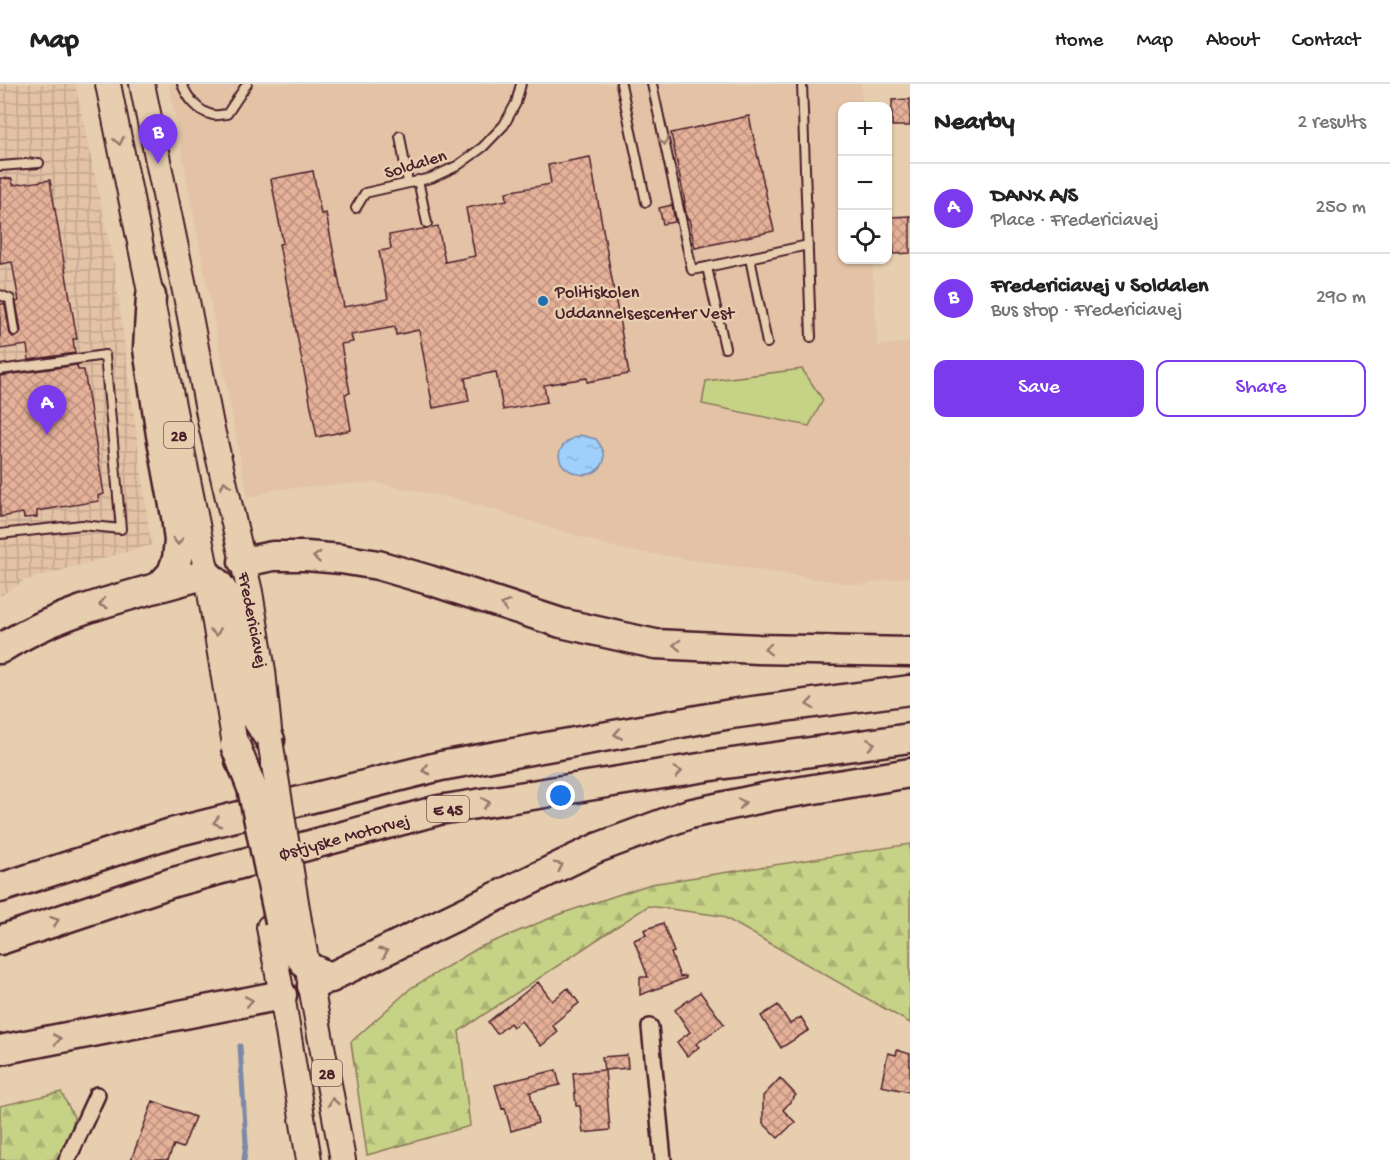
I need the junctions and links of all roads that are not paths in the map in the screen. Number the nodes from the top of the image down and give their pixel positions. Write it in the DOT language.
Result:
graph roads {
  1 [pos="108,84"];
  2 [pos="126,84"];
  3 [pos="142,84"];
  4 [pos="183,84"];
  5 [pos="247,84"];
  6 [pos="521,84"];
  7 [pos="621,84"];
  8 [pos="652,84"];
  9 [pos="802,84"];
  10 [pos="400,136"];
  11 [pos="39,163"];
  12 [pos="0,166"];
  13 [pos="418,180"];
  14 [pos="408,183"];
  15 [pos="646,202"];
  16 [pos="356,208"];
  17 [pos="427,223"];
  18 [pos="808,245"];
  19 [pos="750,258"];
  20 [pos="707,267"];
  21 [pos="0,295"];
  22 [pos="151,296"];
  23 [pos="187,301"];
  24 [pos="15,331"];
  25 [pos="811,337"];
  26 [pos="767,343"];
  27 [pos="725,348"];
  28 [pos="0,370"];
  29 [pos="0,534"];
  30 [pos="243,562"];
  31 [pos="207,574"];
  32 [pos="159,587"];
  33 [pos="0,649"];
  34 [pos="910,652"];
  35 [pos="910,690"];
  36 [pos="910,738"];
  37 [pos="270,740"];
  38 [pos="235,745"];
  39 [pos="910,773"];
  40 [pos="0,888"];
  41 [pos="283,923"];
  42 [pos="0,940"];
  43 [pos="317,977"];
  44 [pos="282,995"];
  45 [pos="650,1027"];
  46 [pos="0,1050"];
  47 [pos="97,1095"];
  48 [pos="67,1160"];
  49 [pos="309,1160"];
  50 [pos="343,1160"];
  51 [pos="663,1160"];
  1 -- 22 [label="main road, Fredericiavej / 28, one-way"];
  2 -- 23 [label="main road"];
  3 -- 23 [label="main road, Fredericiavej / 28"];
  4 -- 5 [label="lane"];
  6 -- 13 [label="lane, Soldalen"];
  7 -- 15 [label="lane"];
  8 -- 20 [label="lane, one-way"];
  9 -- 18 [label="lane"];
  10 -- 14 [label="lane"];
  11 -- 12 [label="lane"];
  13 -- 14 [label="lane, Soldalen"];
  13 -- 17 [label="lane"];
  14 -- 16 [label="lane, Soldalen"];
  18 -- 19 [label="lane"];
  18 -- 25 [label="lane"];
  19 -- 20 [label="lane"];
  19 -- 26 [label="lane"];
  20 -- 27 [label="lane"];
  21 -- 24 [label="lane"];
  22 -- 31 [label="main road, Fredericiavej / 28"];
  22 -- 32 [label="highway, one-way"];
  30 -- 23 [label="main road, Fredericiavej / 28, one-way"];
  28 -- 29 [label="lane"];
  30 -- 31 [label="main road"];
  34 -- 30 [label="highway, one-way"];
  30 -- 37 [label="main road, Fredericiavej / 28"];
  31 -- 32 [label="highway"];
  31 -- 37 [label="highway"];
  31 -- 38 [label="main road, Fredericiavej / 28, one-way"];
  32 -- 33 [label="highway, one-way"];
  35 -- 40 [label="highway, E 45, one-way"];
  42 -- 36 [label="highway, Østjyske Motorvej / E 45, one-way"];
  37 -- 41 [label="main road, Fredericiavej / 28, bridge"];
  38 -- 41 [label="highway, bridge"];
  43 -- 39 [label="highway, one-way"];
  41 -- 43 [label="highway"];
  41 -- 44 [label="main road, Fredericiavej / 28"];
  43 -- 44 [label="main road"];
  50 -- 43 [label="main road, 28, one-way"];
  46 -- 44 [label="highway, one-way"];
  44 -- 49 [label="main road, Fredericiavej / 28"];
  45 -- 51 [label="street"];
  47 -- 48 [label="street"];
}
